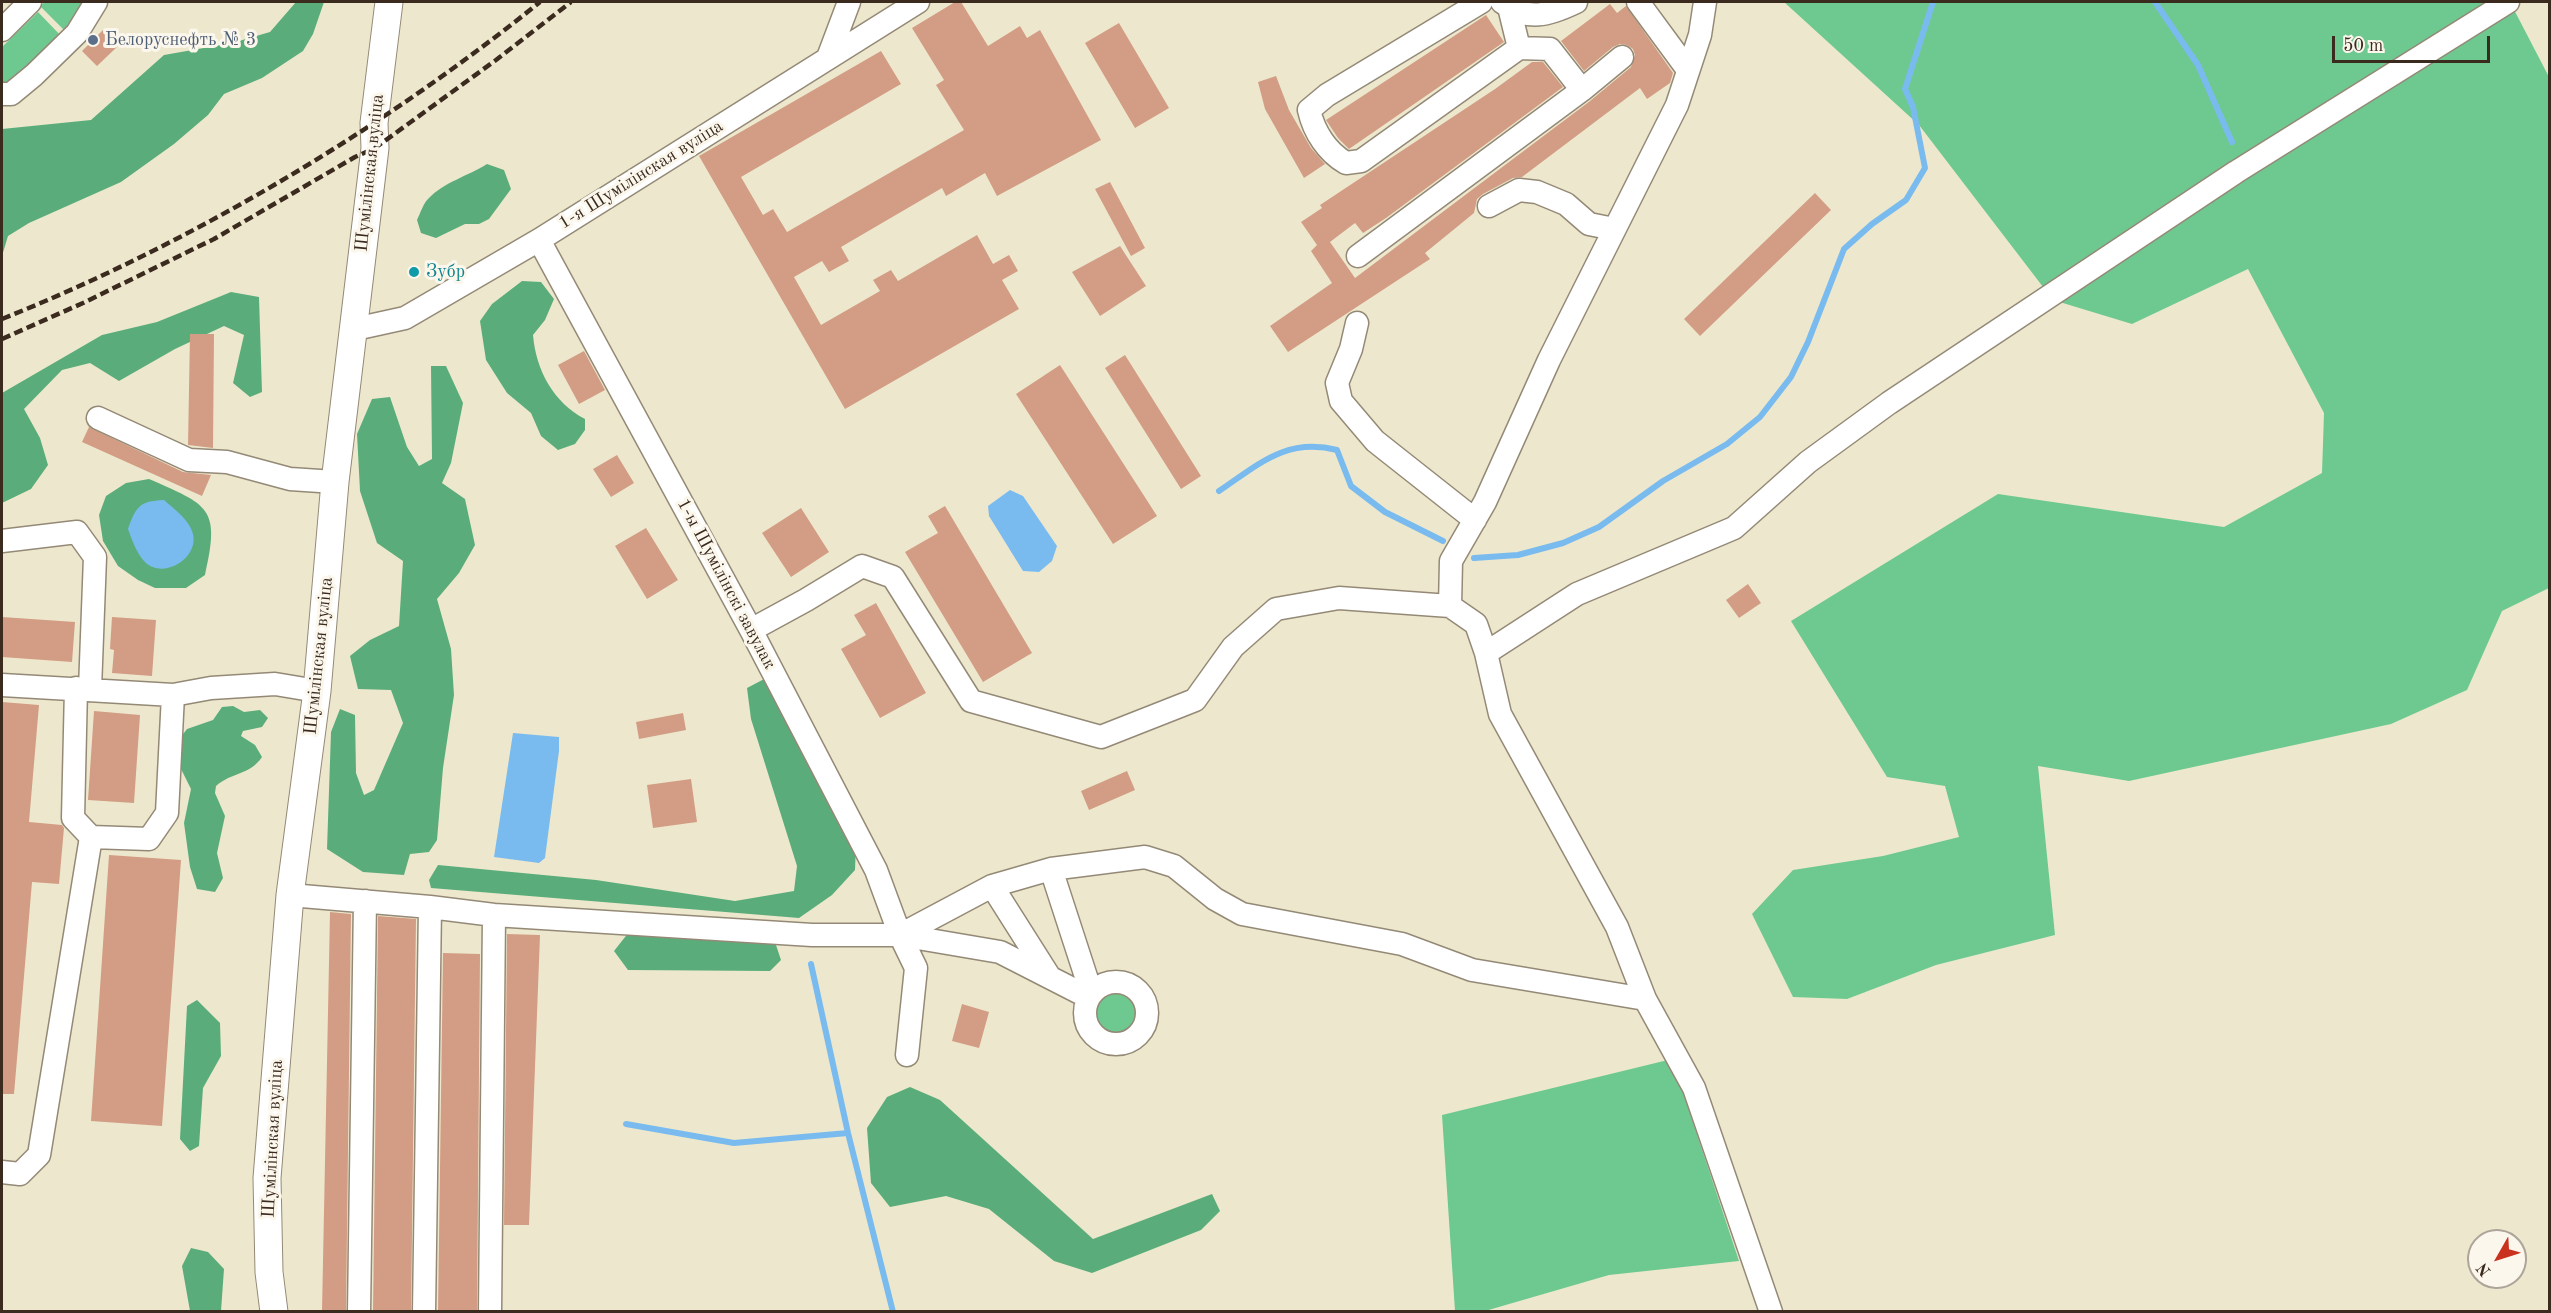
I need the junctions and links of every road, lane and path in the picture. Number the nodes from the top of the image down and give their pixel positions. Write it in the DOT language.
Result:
graph roads {
  1 [pos="30,2"];
  2 [pos="96,2"];
  3 [pos="388,2"];
  4 [pos="849,2"];
  5 [pos="918,2"];
  6 [pos="1481,2"];
  7 [pos="1576,2"];
  8 [pos="1638,2"];
  9 [pos="1705,2"];
  10 [pos="2508,2"];
  11 [pos="1505,4"];
  12 [pos="2,30"];
  13 [pos="1519,48"];
  14 [pos="829,55"];
  15 [pos="1622,57"];
  16 [pos="1689,70"];
  17 [pos="1582,90"];
  18 [pos="2,94"];
  19 [pos="1489,206"];
  20 [pos="1614,229"];
  21 [pos="538,240"];
  22 [pos="1358,256"];
  23 [pos="1357,323"];
  24 [pos="355,329"];
  25 [pos="98,418"];
  26 [pos="335,482"];
  27 [pos="1475,520"];
  28 [pos="2,541"];
  29 [pos="1450,606"];
  30 [pos="751,630"];
  31 [pos="1486,654"];
  32 [pos="2,685"];
  33 [pos="83,689"];
  34 [pos="317,691"];
  35 [pos="173,694"];
  36 [pos="91,837"];
  37 [pos="1051,869"];
  38 [pos="992,886"];
  39 [pos="290,895"];
  40 [pos="365,901"];
  41 [pos="430,907"];
  42 [pos="494,915"];
  43 [pos="900,934"];
  44 [pos="1050,978"];
  45 [pos="1645,999"];
  46 [pos="907,1055"];
  47 [pos="2,1172"];
  48 [pos="274,1311"];
  49 [pos="359,1311"];
  50 [pos="424,1311"];
  51 [pos="490,1311"];
  52 [pos="1770,1311"];
  1 -- 12 [label="street"];
  2 -- 18 [label="street"];
  3 -- 24 [label="main road, Шумілінская вуліца"];
  4 -- 14 [label="street"];
  5 -- 14 [label="street, 1-я Шумілінская вуліца"];
  6 -- 13 [label="street"];
  7 -- 11 [label="street"];
  8 -- 16 [label="street"];
  9 -- 16 [label="street"];
  10 -- 31 [label="street"];
  11 -- 13 [label="street"];
  13 -- 17 [label="street"];
  14 -- 21 [label="street, 1-я Шумілінская вуліца"];
  15 -- 17 [label="street"];
  16 -- 20 [label="street"];
  17 -- 22 [label="street"];
  19 -- 20 [label="street"];
  20 -- 27 [label="street"];
  21 -- 24 [label="street, 1-я Шумілінская вуліца"];
  21 -- 30 [label="street, 1-ы Шумілінскі завулак"];
  23 -- 27 [label="street"];
  24 -- 26 [label="main road, Шумілінская вуліца"];
  25 -- 26 [label="street"];
  26 -- 34 [label="main road, Шумілінская вуліца"];
  27 -- 29 [label="street"];
  28 -- 33 [label="street"];
  29 -- 30 [label="street"];
  29 -- 31 [label="street"];
  30 -- 43 [label="street, 1-ы Шумілінскі завулак"];
  31 -- 45 [label="street"];
  32 -- 33 [label="street"];
  33 -- 35 [label="street"];
  33 -- 36 [label="street"];
  34 -- 35 [label="street"];
  34 -- 39 [label="main road, Шумілінская вуліца"];
  35 -- 36 [label="street"];
  36 -- 47 [label="street"];
  37 -- 38 [label="street"];
  37 -- 44 [label="street"];
  37 -- 45 [label="street"];
  38 -- 43 [label="street"];
  38 -- 44 [label="street"];
  39 -- 40 [label="street"];
  39 -- 48 [label="main road, Шумілінская вуліца"];
  40 -- 41 [label="street"];
  40 -- 49 [label="street"];
  41 -- 42 [label="street"];
  41 -- 50 [label="street"];
  42 -- 43 [label="street"];
  42 -- 51 [label="street"];
  43 -- 44 [label="street"];
  43 -- 46 [label="street, 1-ы Шумілінскі завулак"];
  45 -- 52 [label="street"];
}
